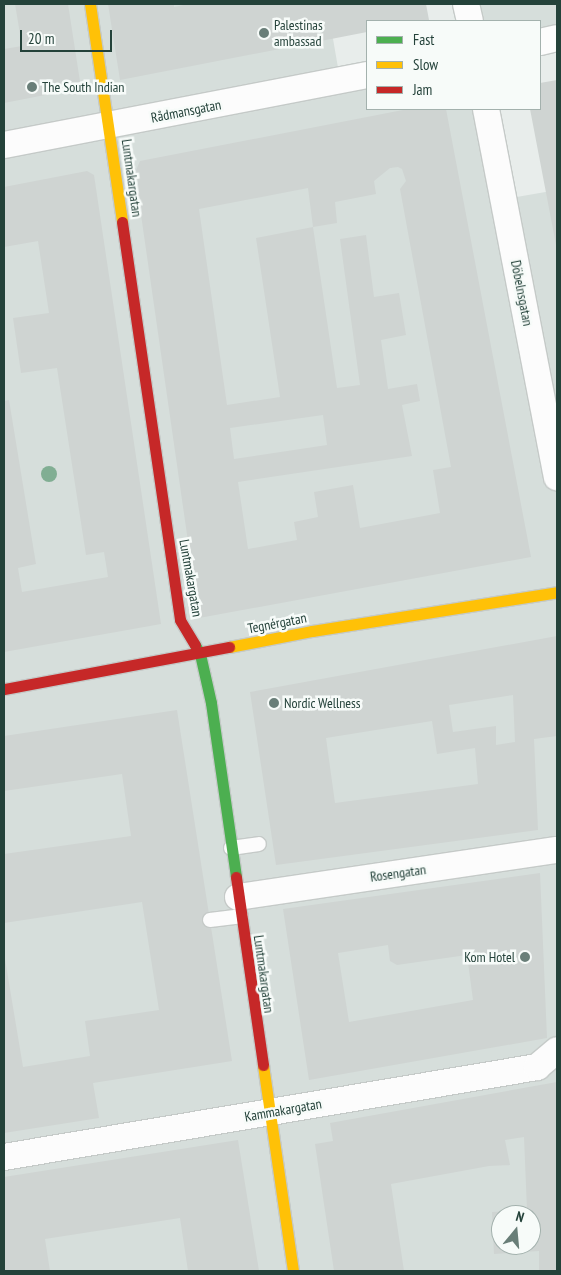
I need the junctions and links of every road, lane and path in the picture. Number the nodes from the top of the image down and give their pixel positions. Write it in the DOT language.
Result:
graph roads {
  1 [pos="90,4"];
  2 [pos="466,4"];
  3 [pos="470,20"];
  4 [pos="557,38"];
  5 [pos="541,42"];
  6 [pos="366,75"];
  7 [pos="486,110"];
  8 [pos="109,125"];
  9 [pos="4,145"];
  10 [pos="557,478"];
  11 [pos="557,592"];
  12 [pos="200,654"];
  13 [pos="4,689"];
  14 [pos="259,844"];
  15 [pos="231,848"];
  16 [pos="557,850"];
  17 [pos="239,906"];
  18 [pos="210,920"];
  19 [pos="557,1050"];
  20 [pos="269,1113"];
  21 [pos="4,1157"];
  22 [pos="293,1271"];
  1 -- 8 [label="street, Luntmakargatan"];
  2 -- 3 [label="street"];
  4 -- 5 [label="street"];
  6 -- 8 [label="street, Rådmansgatan"];
  7 -- 10 [label="street, Döbelnsgatan"];
  8 -- 9 [label="street, Rådmansgatan"];
  8 -- 12 [label="street, Luntmakargatan"];
  11 -- 12 [label="street, Tegnérgatan"];
  12 -- 13 [label="street, Tegnérgatan"];
  12 -- 15 [label="street, Luntmakargatan"];
  14 -- 15 [label="lane"];
  15 -- 17 [label="street, Luntmakargatan"];
  16 -- 17 [label="street, Rosengatan"];
  17 -- 18 [label="lane"];
  17 -- 20 [label="street, Luntmakargatan"];
  19 -- 20 [label="street, Kammakargatan"];
  20 -- 21 [label="street, Kammakargatan"];
  20 -- 22 [label="street, Luntmakargatan"];
}
